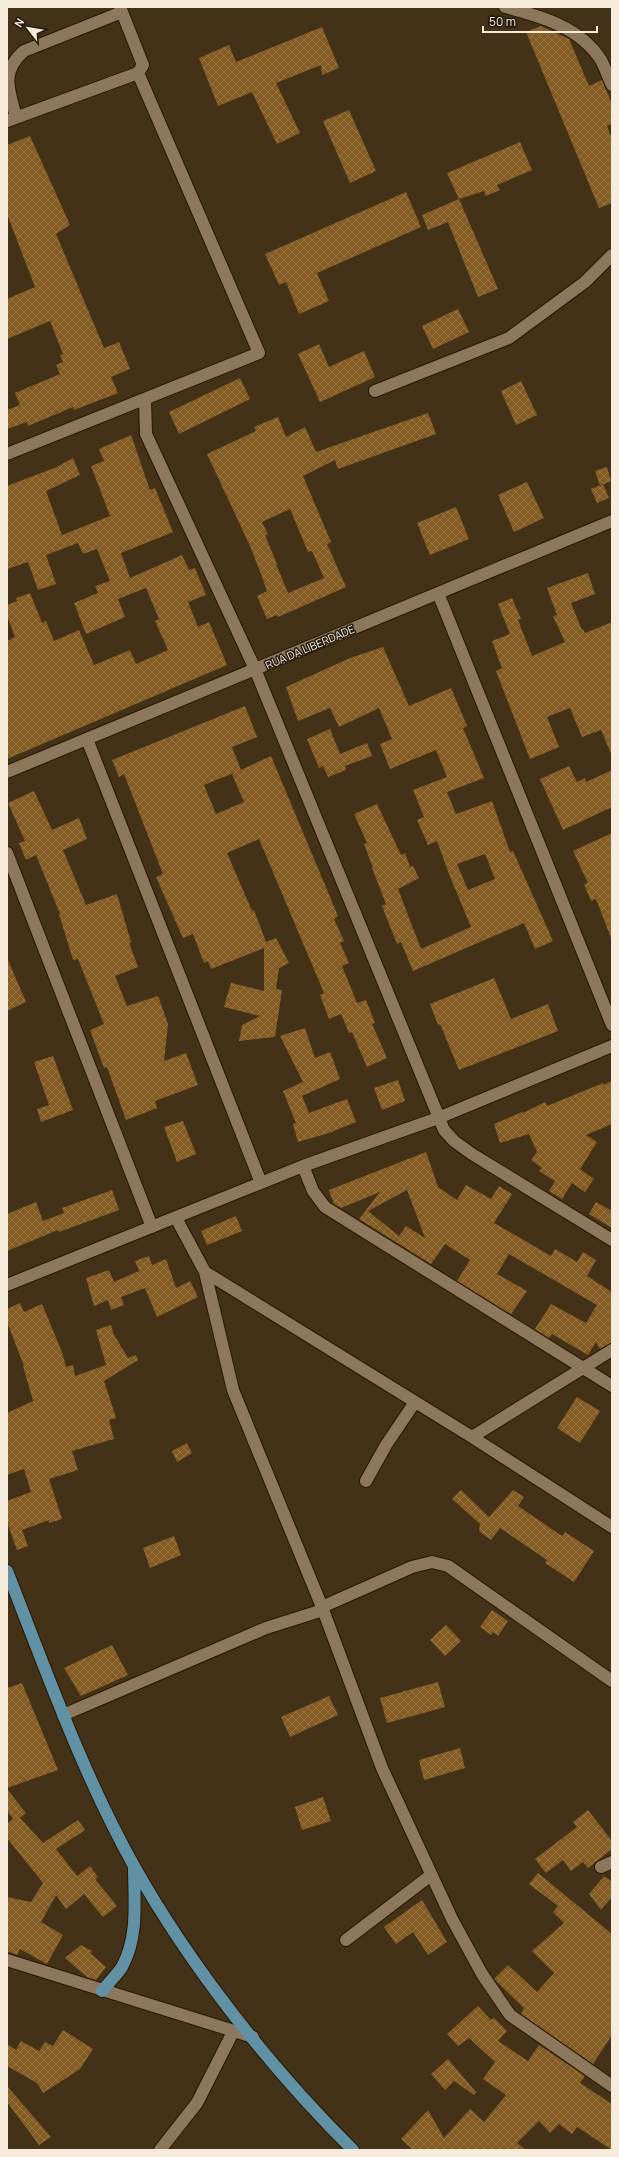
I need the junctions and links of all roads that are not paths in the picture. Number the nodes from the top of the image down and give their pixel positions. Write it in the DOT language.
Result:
graph roads {
  1 [pos="505,7"];
  2 [pos="121,10"];
  3 [pos="138,73"];
  4 [pos="612,85"];
  5 [pos="11,119"];
  6 [pos="612,255"];
  7 [pos="375,391"];
  8 [pos="145,400"];
  9 [pos="7,454"];
  10 [pos="612,521"];
  11 [pos="438,593"];
  12 [pos="255,669"];
  13 [pos="87,739"];
  14 [pos="7,772"];
  15 [pos="7,853"];
  16 [pos="612,1025"];
  17 [pos="612,1046"];
  18 [pos="438,1118"];
  19 [pos="303,1166"];
  20 [pos="261,1183"];
  21 [pos="176,1218"];
  22 [pos="152,1227"];
  23 [pos="612,1240"];
  24 [pos="205,1272"];
  25 [pos="7,1285"];
  26 [pos="612,1350"];
  27 [pos="583,1368"];
  28 [pos="612,1386"];
  29 [pos="416,1402"];
  30 [pos="472,1437"];
  31 [pos="366,1481"];
  32 [pos="612,1527"];
  33 [pos="7,1570"];
  34 [pos="322,1608"];
  35 [pos="612,1681"];
  36 [pos="63,1715"];
  37 [pos="134,1866"];
  38 [pos="431,1875"];
  39 [pos="346,1940"];
  40 [pos="7,1960"];
  41 [pos="102,1991"];
  42 [pos="233,2032"];
  43 [pos="253,2037"];
  44 [pos="612,2086"];
  45 [pos="160,2150"];
  46 [pos="354,2150"];
  1 -- 4 [label="street"];
  2 -- 3 [label="street"];
  2 -- 5 [label="street"];
  3 -- 5 [label="street"];
  3 -- 8 [label="street"];
  6 -- 7 [label="street"];
  8 -- 9 [label="street"];
  8 -- 12 [label="street"];
  10 -- 11 [label="street, RUA DA LIBERDADE"];
  11 -- 12 [label="street, RUA DA LIBERDADE"];
  11 -- 16 [label="street"];
  12 -- 13 [label="street, RUA DA LIBERDADE"];
  12 -- 18 [label="street"];
  13 -- 14 [label="street, RUA DA LIBERDADE"];
  13 -- 20 [label="street"];
  15 -- 22 [label="street"];
  17 -- 18 [label="street"];
  18 -- 19 [label="street"];
  18 -- 23 [label="street"];
  19 -- 20 [label="street"];
  19 -- 27 [label="street"];
  20 -- 21 [label="street"];
  21 -- 22 [label="street"];
  21 -- 24 [label="street"];
  22 -- 25 [label="street"];
  24 -- 29 [label="street"];
  24 -- 34 [label="street"];
  26 -- 27 [label="street"];
  27 -- 28 [label="street"];
  27 -- 30 [label="street"];
  29 -- 30 [label="street"];
  29 -- 31 [label="street"];
  30 -- 32 [label="street"];
  33 -- 36 [label="main road"];
  34 -- 35 [label="street"];
  34 -- 36 [label="street"];
  34 -- 38 [label="street"];
  36 -- 37 [label="main road"];
  37 -- 41 [label="main road"];
  37 -- 43 [label="main road"];
  38 -- 39 [label="street"];
  38 -- 44 [label="street"];
  40 -- 41 [label="street"];
  41 -- 42 [label="street"];
  42 -- 43 [label="street"];
  42 -- 45 [label="street"];
  43 -- 46 [label="main road"];
}
